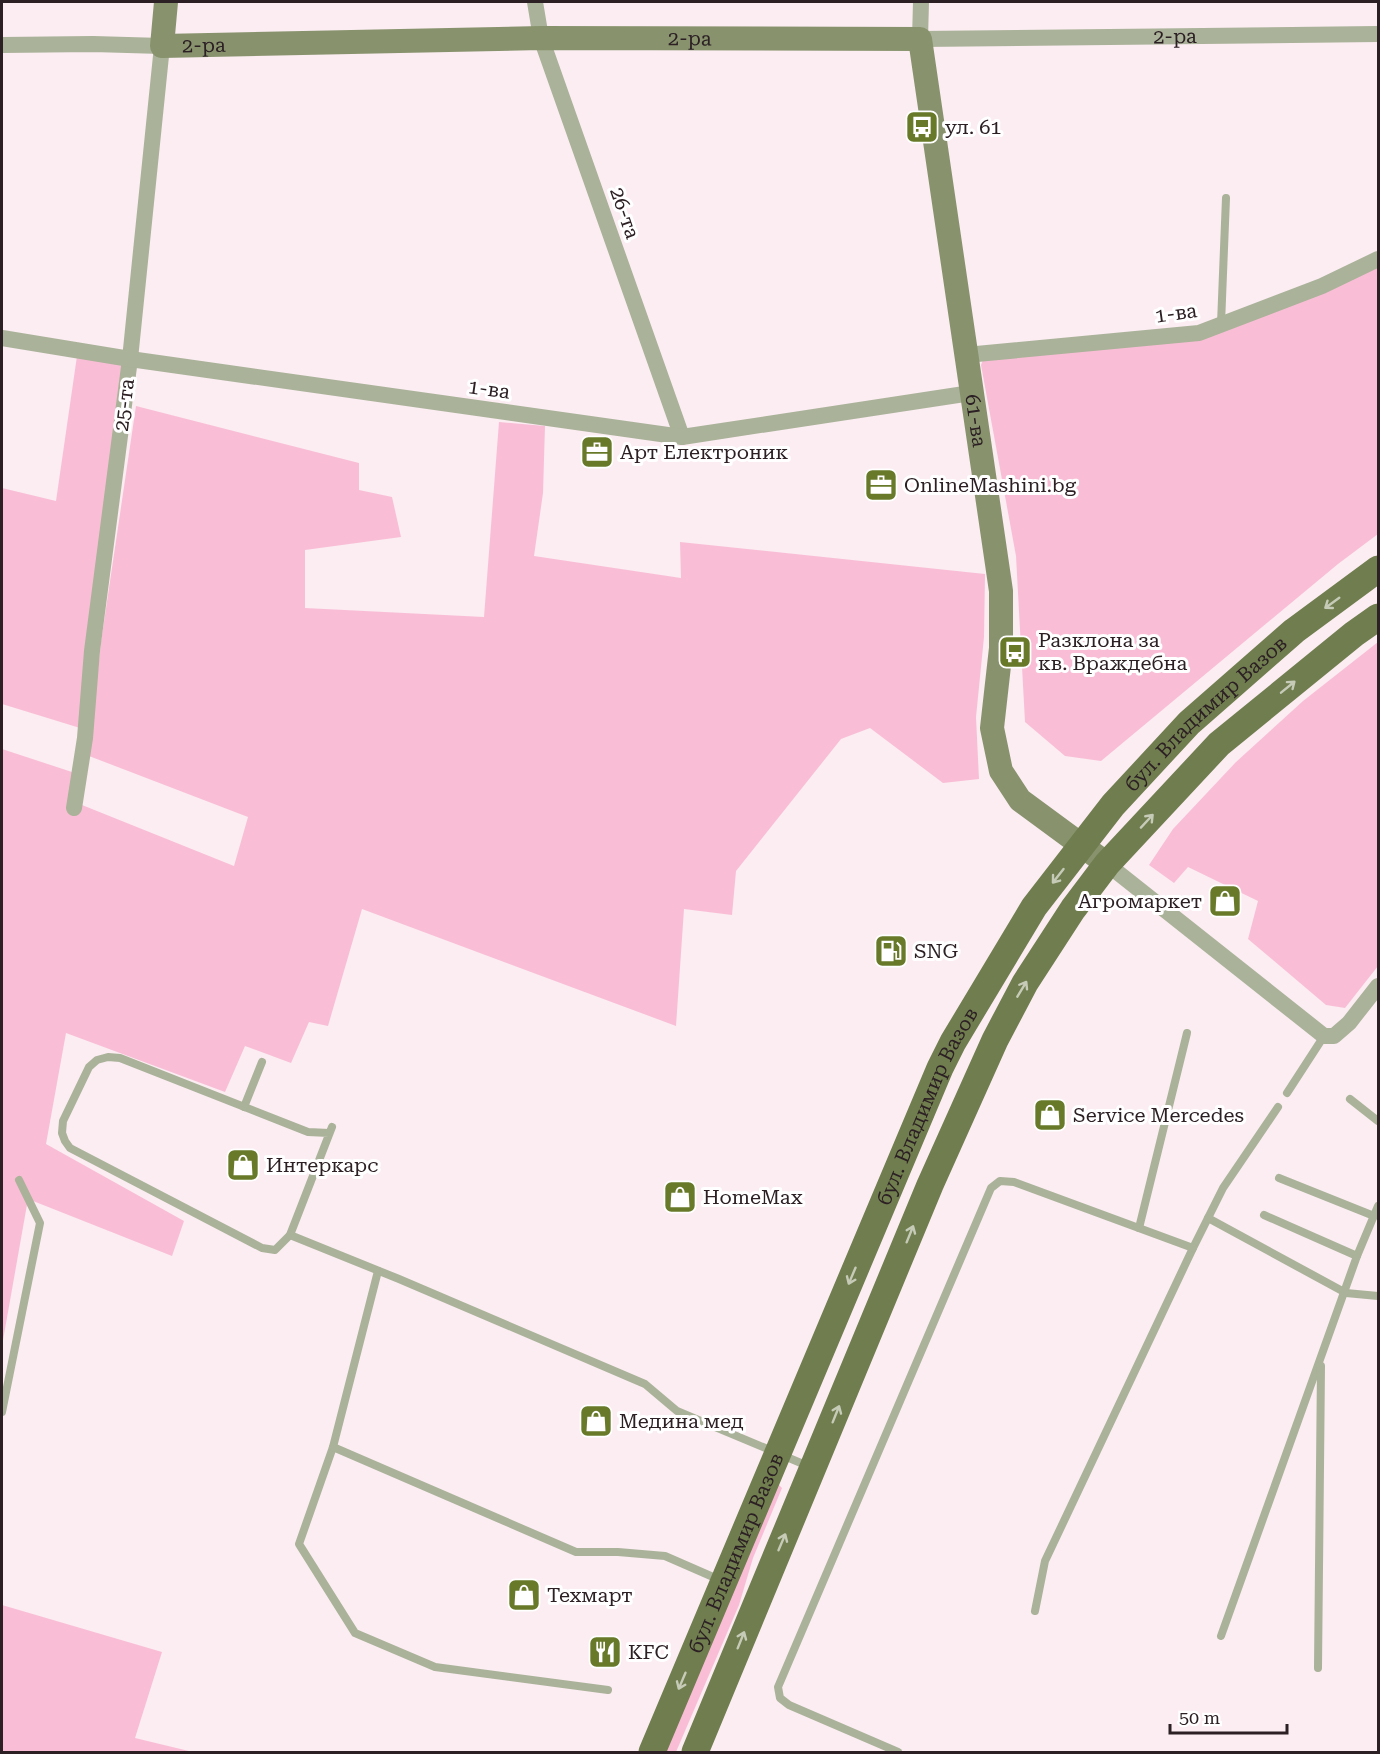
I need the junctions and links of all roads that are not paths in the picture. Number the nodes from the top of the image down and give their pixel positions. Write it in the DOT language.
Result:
graph roads {
  1 [pos="166,2"];
  2 [pos="535,2"];
  3 [pos="921,2"];
  4 [pos="1378,34"];
  5 [pos="541,39"];
  6 [pos="920,39"];
  7 [pos="2,45"];
  8 [pos="162,46"];
  9 [pos="1226,198"];
  10 [pos="1378,259"];
  11 [pos="1221,325"];
  12 [pos="2,338"];
  13 [pos="966,355"];
  14 [pos="130,358"];
  15 [pos="971,393"];
  16 [pos="682,437"];
  17 [pos="1376,572"];
  18 [pos="1378,617"];
  19 [pos="74,808"];
  20 [pos="1082,845"];
  21 [pos="1107,864"];
  22 [pos="1378,986"];
  23 [pos="1187,1033"];
  24 [pos="1324,1036"];
  25 [pos="262,1062"];
  26 [pos="1287,1093"];
  27 [pos="1350,1099"];
  28 [pos="244,1107"];
  29 [pos="1278,1107"];
  30 [pos="1378,1121"];
  31 [pos="1279,1178"];
  32 [pos="19,1180"];
  33 [pos="1378,1206"];
  34 [pos="1264,1215"];
  35 [pos="1374,1216"];
  36 [pos="1208,1218"];
  37 [pos="1139,1228"];
  38 [pos="290,1235"];
  39 [pos="1193,1248"];
  40 [pos="1357,1256"];
  41 [pos="378,1271"];
  42 [pos="1346,1293"];
  43 [pos="1378,1296"];
  44 [pos="1322,1359"];
  45 [pos="2,1412"];
  46 [pos="333,1447"];
  47 [pos="778,1453"];
  48 [pos="814,1468"];
  49 [pos="723,1582"];
  50 [pos="1035,1611"];
  51 [pos="1221,1636"];
  52 [pos="1317,1668"];
  53 [pos="608,1690"];
  54 [pos="652,1752"];
  55 [pos="695,1752"];
  56 [pos="898,1752"];
  1 -- 8 [label="street, 25-та"];
  2 -- 5 [label="street, 26-та"];
  3 -- 6 [label="street, 61-ва"];
  4 -- 6 [label="street, 2-ра"];
  5 -- 6 [label="street, 2-ра"];
  5 -- 8 [label="street, 2-ра"];
  5 -- 16 [label="street, 26-та"];
  6 -- 13 [label="street, 61-ва"];
  7 -- 8 [label="street, 2-ра"];
  8 -- 14 [label="street, 25-та"];
  9 -- 11 [label="lane"];
  10 -- 11 [label="street, 1-ва"];
  11 -- 13 [label="street, 1-ва"];
  12 -- 14 [label="street, 1-ва"];
  13 -- 15 [label="street, 61-ва"];
  14 -- 16 [label="street, 1-ва"];
  14 -- 19 [label="street, 25-та"];
  15 -- 16 [label="street, 1-ва"];
  15 -- 20 [label="street, 61-ва"];
  17 -- 20 [label="main road, бул. Владимир Вазов, one-way"];
  21 -- 18 [label="main road, бул. Владимир Вазов, one-way"];
  20 -- 21 [label="street, 61-ва"];
  20 -- 47 [label="main road, бул. Владимир Вазов, one-way"];
  21 -- 24 [label="street"];
  48 -- 21 [label="main road, бул. Владимир Вазов, one-way"];
  22 -- 24 [label="street"];
  23 -- 37 [label="lane"];
  24 -- 26 [label="lane"];
  25 -- 28 [label="lane"];
  27 -- 30 [label="lane"];
  28 -- 38 [label="lane"];
  28 -- 38 [label="lane"];
  29 -- 36 [label="lane"];
  31 -- 35 [label="lane"];
  32 -- 45 [label="lane"];
  33 -- 35 [label="lane"];
  34 -- 40 [label="lane"];
  35 -- 40 [label="lane"];
  36 -- 39 [label="lane"];
  36 -- 42 [label="lane"];
  37 -- 39 [label="lane"];
  37 -- 56 [label="lane"];
  38 -- 41 [label="lane"];
  39 -- 50 [label="lane"];
  40 -- 42 [label="lane"];
  41 -- 46 [label="lane"];
  41 -- 47 [label="lane"];
  42 -- 43 [label="lane"];
  42 -- 44 [label="lane"];
  44 -- 51 [label="lane"];
  44 -- 52 [label="lane"];
  46 -- 49 [label="lane"];
  46 -- 53 [label="lane"];
  47 -- 48 [label="lane"];
  47 -- 49 [label="main road, бул. Владимир Вазов"];
  55 -- 48 [label="main road, бул. Владимир Вазов, one-way"];
  49 -- 54 [label="main road, бул. Владимир Вазов, one-way"];
}
